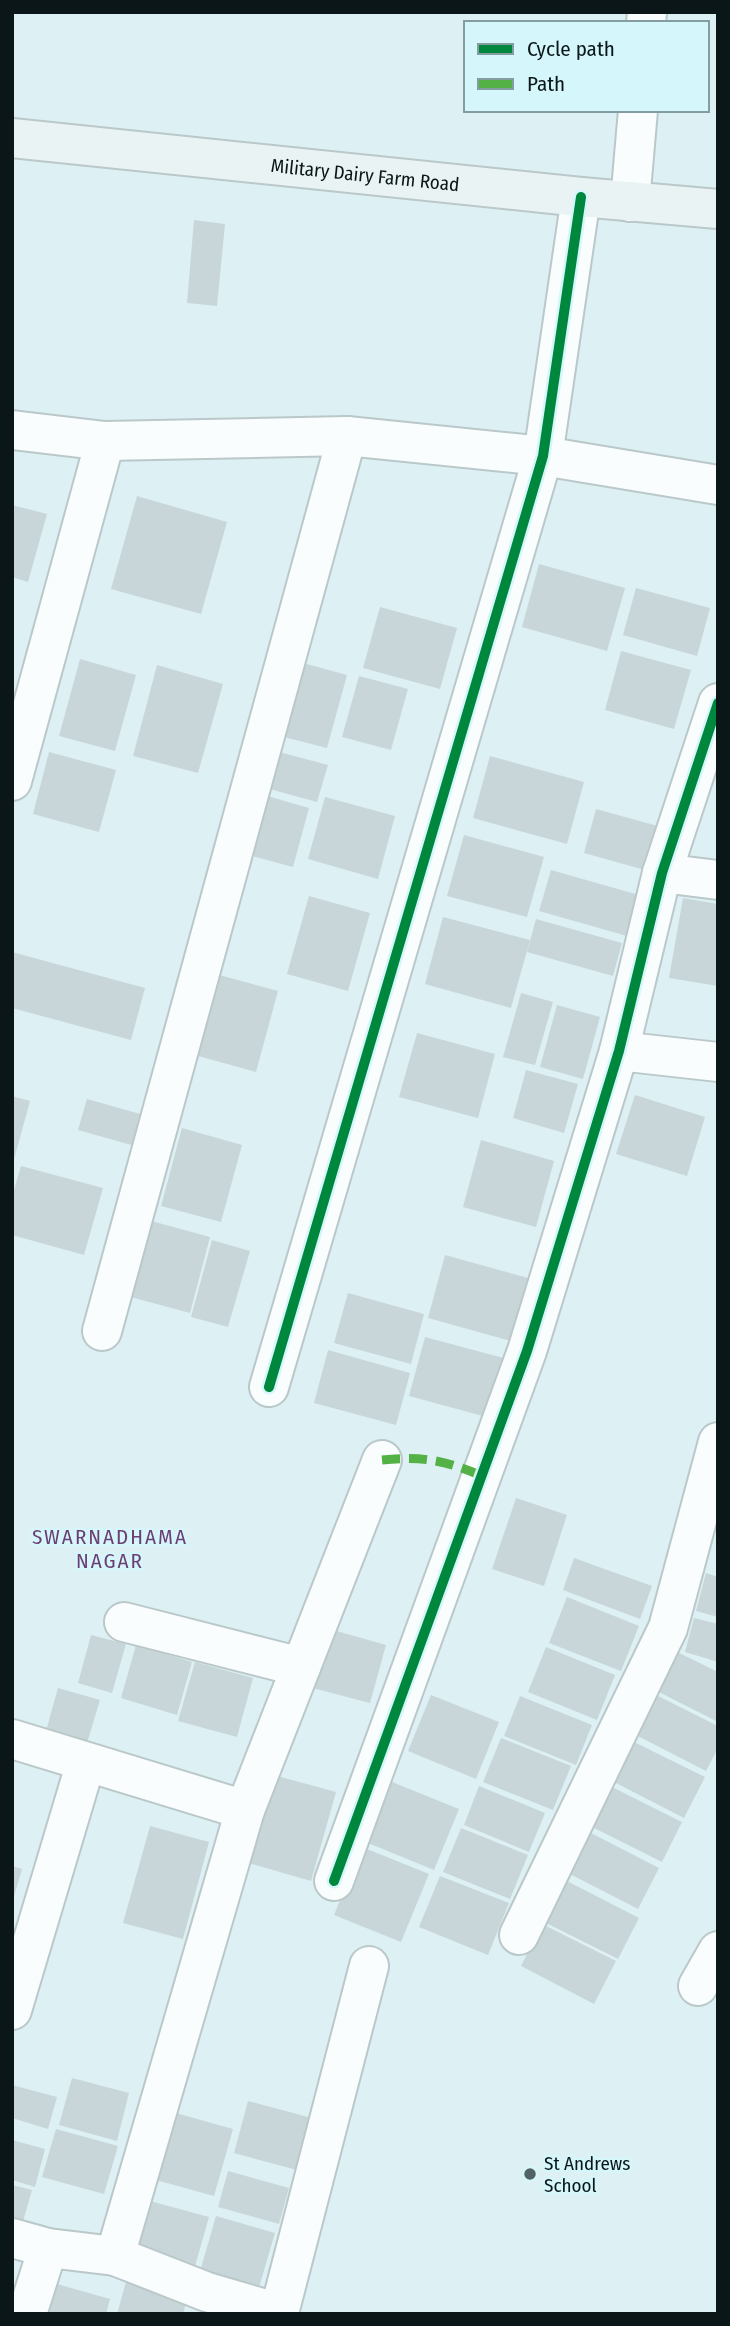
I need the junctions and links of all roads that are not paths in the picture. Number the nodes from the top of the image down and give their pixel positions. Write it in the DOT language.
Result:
graph roads {
  1 [pos="638,112"];
  2 [pos="12,138"];
  3 [pos="581,197"];
  4 [pos="630,202"];
  5 [pos="718,209"];
  6 [pos="12,430"];
  7 [pos="347,436"];
  8 [pos="105,441"];
  9 [pos="543,456"];
  10 [pos="718,485"];
  11 [pos="718,703"];
  12 [pos="12,781"];
  13 [pos="662,873"];
  14 [pos="718,880"];
  15 [pos="619,1051"];
  16 [pos="718,1062"];
  17 [pos="102,1331"];
  18 [pos="269,1387"];
  19 [pos="718,1442"];
  20 [pos="382,1460"];
  21 [pos="124,1622"];
  22 [pos="301,1667"];
  23 [pos="12,1739"];
  24 [pos="86,1762"];
  25 [pos="245,1810"];
  26 [pos="334,1881"];
  27 [pos="519,1935"];
  28 [pos="718,1951"];
  29 [pos="369,1965"];
  30 [pos="698,1986"];
  31 [pos="12,2010"];
  32 [pos="12,2238"];
  33 [pos="48,2248"];
  34 [pos="115,2256"];
  35 [pos="204,2303"];
  36 [pos="27,2314"];
  1 -- 4 [label="street"];
  2 -- 3 [label="main road, Military Dairy Farm Road"];
  3 -- 4 [label="main road, Military Dairy Farm Road"];
  3 -- 9 [label="street"];
  4 -- 5 [label="main road, Military Dairy Farm Road"];
  6 -- 8 [label="street"];
  7 -- 8 [label="street"];
  7 -- 9 [label="street"];
  7 -- 17 [label="street"];
  8 -- 12 [label="street"];
  9 -- 10 [label="street"];
  9 -- 18 [label="street"];
  11 -- 13 [label="street"];
  13 -- 14 [label="street"];
  13 -- 15 [label="street"];
  15 -- 16 [label="street"];
  15 -- 26 [label="street"];
  19 -- 27 [label="street"];
  20 -- 22 [label="street"];
  21 -- 22 [label="street"];
  22 -- 25 [label="street"];
  23 -- 24 [label="street"];
  24 -- 25 [label="street"];
  24 -- 31 [label="street"];
  25 -- 34 [label="street"];
  28 -- 30 [label="street"];
  29 -- 35 [label="street"];
  32 -- 33 [label="street"];
  33 -- 34 [label="street"];
  33 -- 36 [label="street"];
  34 -- 35 [label="street"];
}
